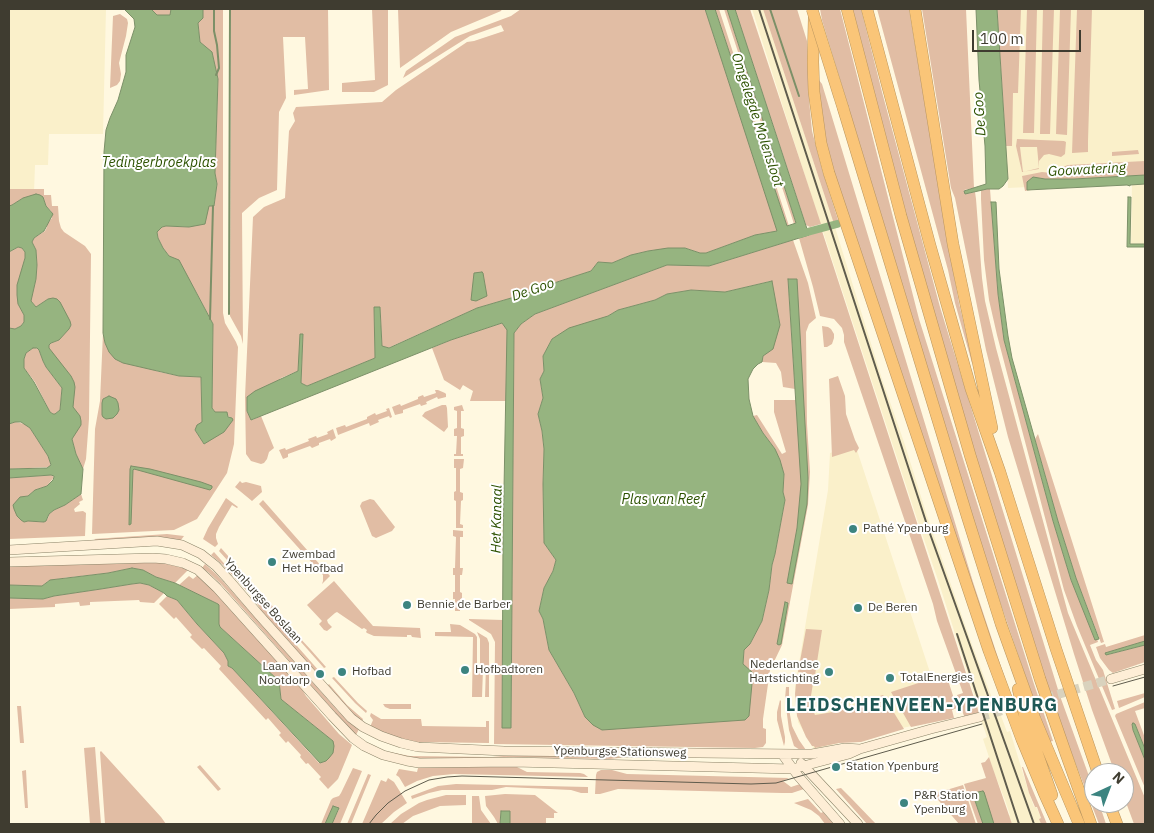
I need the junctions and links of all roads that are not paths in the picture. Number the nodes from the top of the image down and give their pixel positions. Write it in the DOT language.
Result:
graph roads {
  1 [pos="813,9"];
  2 [pos="847,9"];
  3 [pos="867,9"];
  4 [pos="915,9"];
  5 [pos="1000,472"];
  6 [pos="9,550"];
  7 [pos="9,562"];
  8 [pos="1001,624"];
  9 [pos="1145,669"];
  10 [pos="1111,679"];
  11 [pos="980,717"];
  12 [pos="381,736"];
  13 [pos="860,749"];
  14 [pos="375,752"];
  15 [pos="782,754"];
  16 [pos="796,754"];
  17 [pos="1095,763"];
  18 [pos="803,766"];
  19 [pos="792,769"];
  20 [pos="840,824"];
  21 [pos="858,824"];
  22 [pos="1058,824"];
  23 [pos="1063,824"];
  24 [pos="1079,824"];
  25 [pos="1091,824"];
  1 -- 8 [label="highway, bridge"];
  1 -- 22 [label="highway"];
  2 -- 25 [label="highway"];
  3 -- 5 [label="highway"];
  4 -- 5 [label="highway"];
  5 -- 17 [label="highway"];
  6 -- 12 [label="main road, Ypenburgse Boslaan"];
  7 -- 14 [label="main road, Ypenburgse Boslaan"];
  8 -- 23 [label="highway"];
  8 -- 24 [label="highway"];
  9 -- 10 [label="main road"];
  11 -- 13 [label="main road"];
  12 -- 15 [label="main road, Ypenburgse Stationsweg"];
  13 -- 16 [label="main road, Ypenburgse Stationsweg"];
  13 -- 18 [label="main road, Ypenburgse Stationsweg"];
  14 -- 19 [label="main road, Ypenburgse Stationsweg"];
  15 -- 16 [label="main road, Ypenburgse Stationsweg"];
  15 -- 19 [label="main road"];
  16 -- 18 [label="main road"];
  18 -- 19 [label="main road, Ypenburgse Stationsweg"];
  18 -- 21 [label="main road"];
  19 -- 20 [label="main road"];
}
